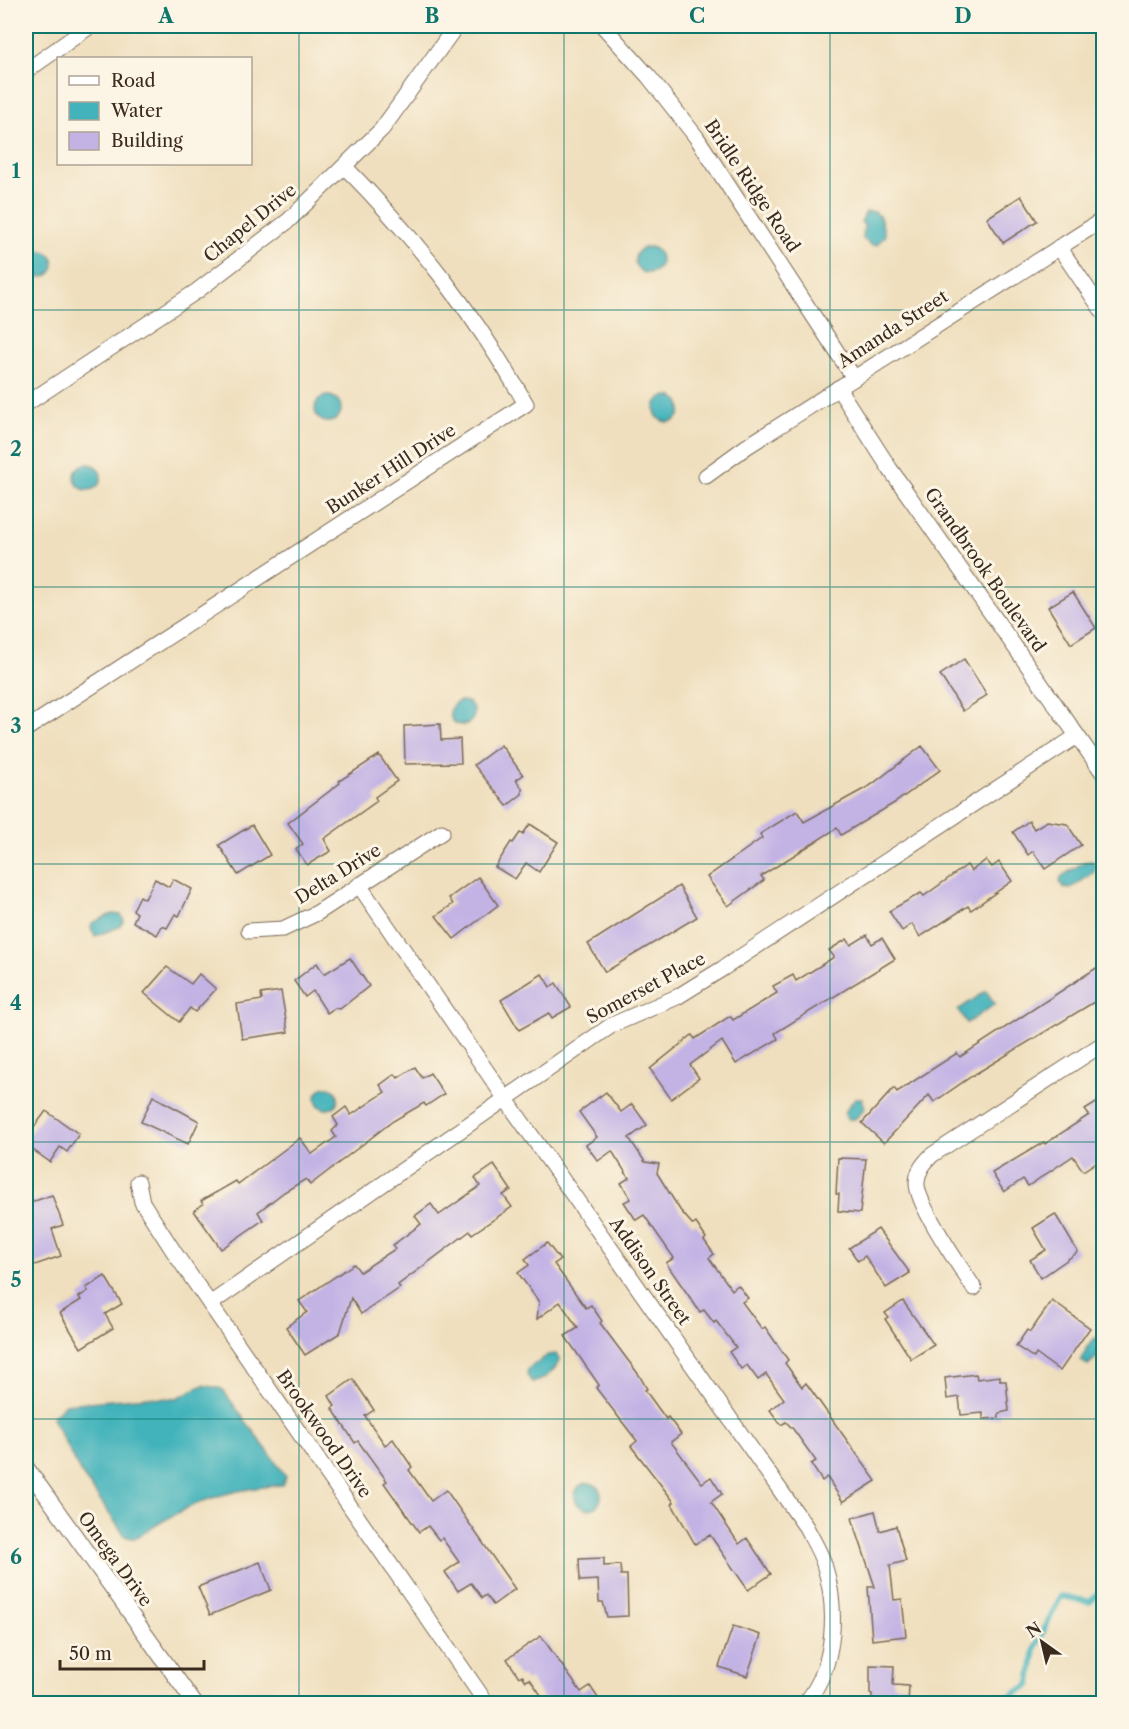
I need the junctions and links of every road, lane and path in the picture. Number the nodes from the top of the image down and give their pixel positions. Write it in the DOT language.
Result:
graph roads {
  1 [pos="90,26"];
  2 [pos="456,26"];
  3 [pos="603,26"];
  4 [pos="26,71"];
  5 [pos="345,167"];
  6 [pos="1104,219"];
  7 [pos="1059,247"];
  8 [pos="1104,313"];
  9 [pos="854,378"];
  10 [pos="838,388"];
  11 [pos="26,404"];
  12 [pos="706,476"];
  13 [pos="26,729"];
  14 [pos="1077,736"];
  15 [pos="1104,774"];
  16 [pos="442,832"];
  17 [pos="359,885"];
  18 [pos="249,931"];
  19 [pos="1104,1043"];
  20 [pos="505,1098"];
  21 [pos="138,1182"];
  22 [pos="974,1288"];
  23 [pos="210,1304"];
  24 [pos="26,1467"];
  25 [pos="807,1701"];
  26 [pos="195,1704"];
  27 [pos="487,1704"];
  1 -- 4 [label="street"];
  2 -- 5 [label="street, Chapel Drive"];
  3 -- 9 [label="street, Bridle Ridge Road"];
  5 -- 11 [label="street, Chapel Drive"];
  5 -- 13 [label="street, Bunker Hill Drive"];
  6 -- 7 [label="street, Amanda Street"];
  7 -- 8 [label="street"];
  7 -- 9 [label="street, Amanda Street"];
  9 -- 10 [label="street, Amanda Street"];
  10 -- 12 [label="street, Amanda Street"];
  10 -- 14 [label="street, Grandbrook Boulevard"];
  14 -- 15 [label="street, Grandbrook Boulevard"];
  14 -- 20 [label="street, Somerset Place"];
  16 -- 17 [label="street, Delta Drive"];
  17 -- 18 [label="street, Delta Drive"];
  17 -- 20 [label="street, Addison Street"];
  19 -- 22 [label="street"];
  20 -- 23 [label="street, Somerset Place"];
  20 -- 25 [label="street, Addison Street"];
  21 -- 23 [label="street, Brookwood Drive"];
  23 -- 27 [label="street, Brookwood Drive"];
  24 -- 26 [label="street, Omega Drive"];
}
